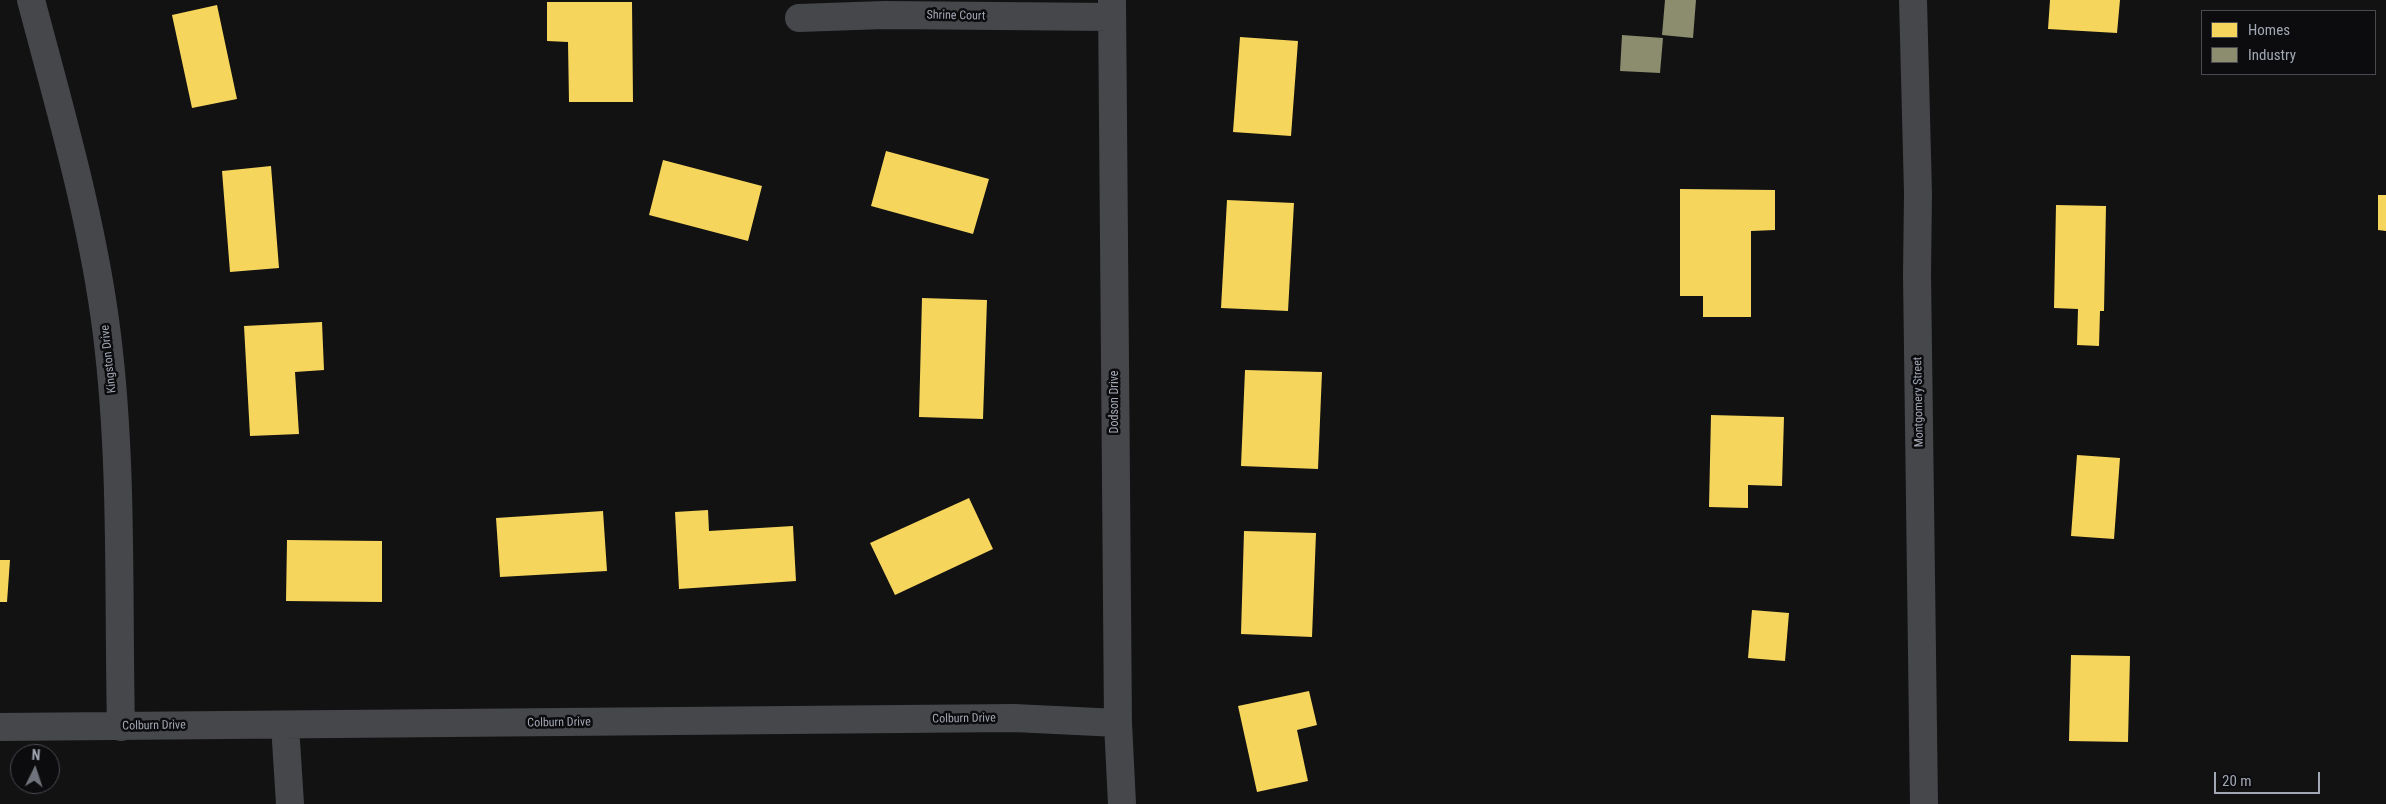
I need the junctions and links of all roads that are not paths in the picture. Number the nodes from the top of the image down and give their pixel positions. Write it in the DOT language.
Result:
graph roads {
  1 [pos="31,0"];
  2 [pos="1913,0"];
  3 [pos="1112,9"];
  4 [pos="799,18"];
  5 [pos="1118,723"];
  6 [pos="285,725"];
  7 [pos="0,727"];
  8 [pos="120,727"];
  9 [pos="290,804"];
  10 [pos="1122,804"];
  11 [pos="1924,804"];
  1 -- 8 [label="street, Kingston Drive"];
  2 -- 11 [label="street, Montgomery Street"];
  3 -- 4 [label="street, Shrine Court"];
  3 -- 5 [label="street, Dodson Drive"];
  5 -- 6 [label="street, Colburn Drive"];
  5 -- 10 [label="street, Dodson Drive"];
  6 -- 8 [label="street, Colburn Drive"];
  6 -- 9 [label="street"];
  7 -- 8 [label="street, Colburn Drive"];
}
